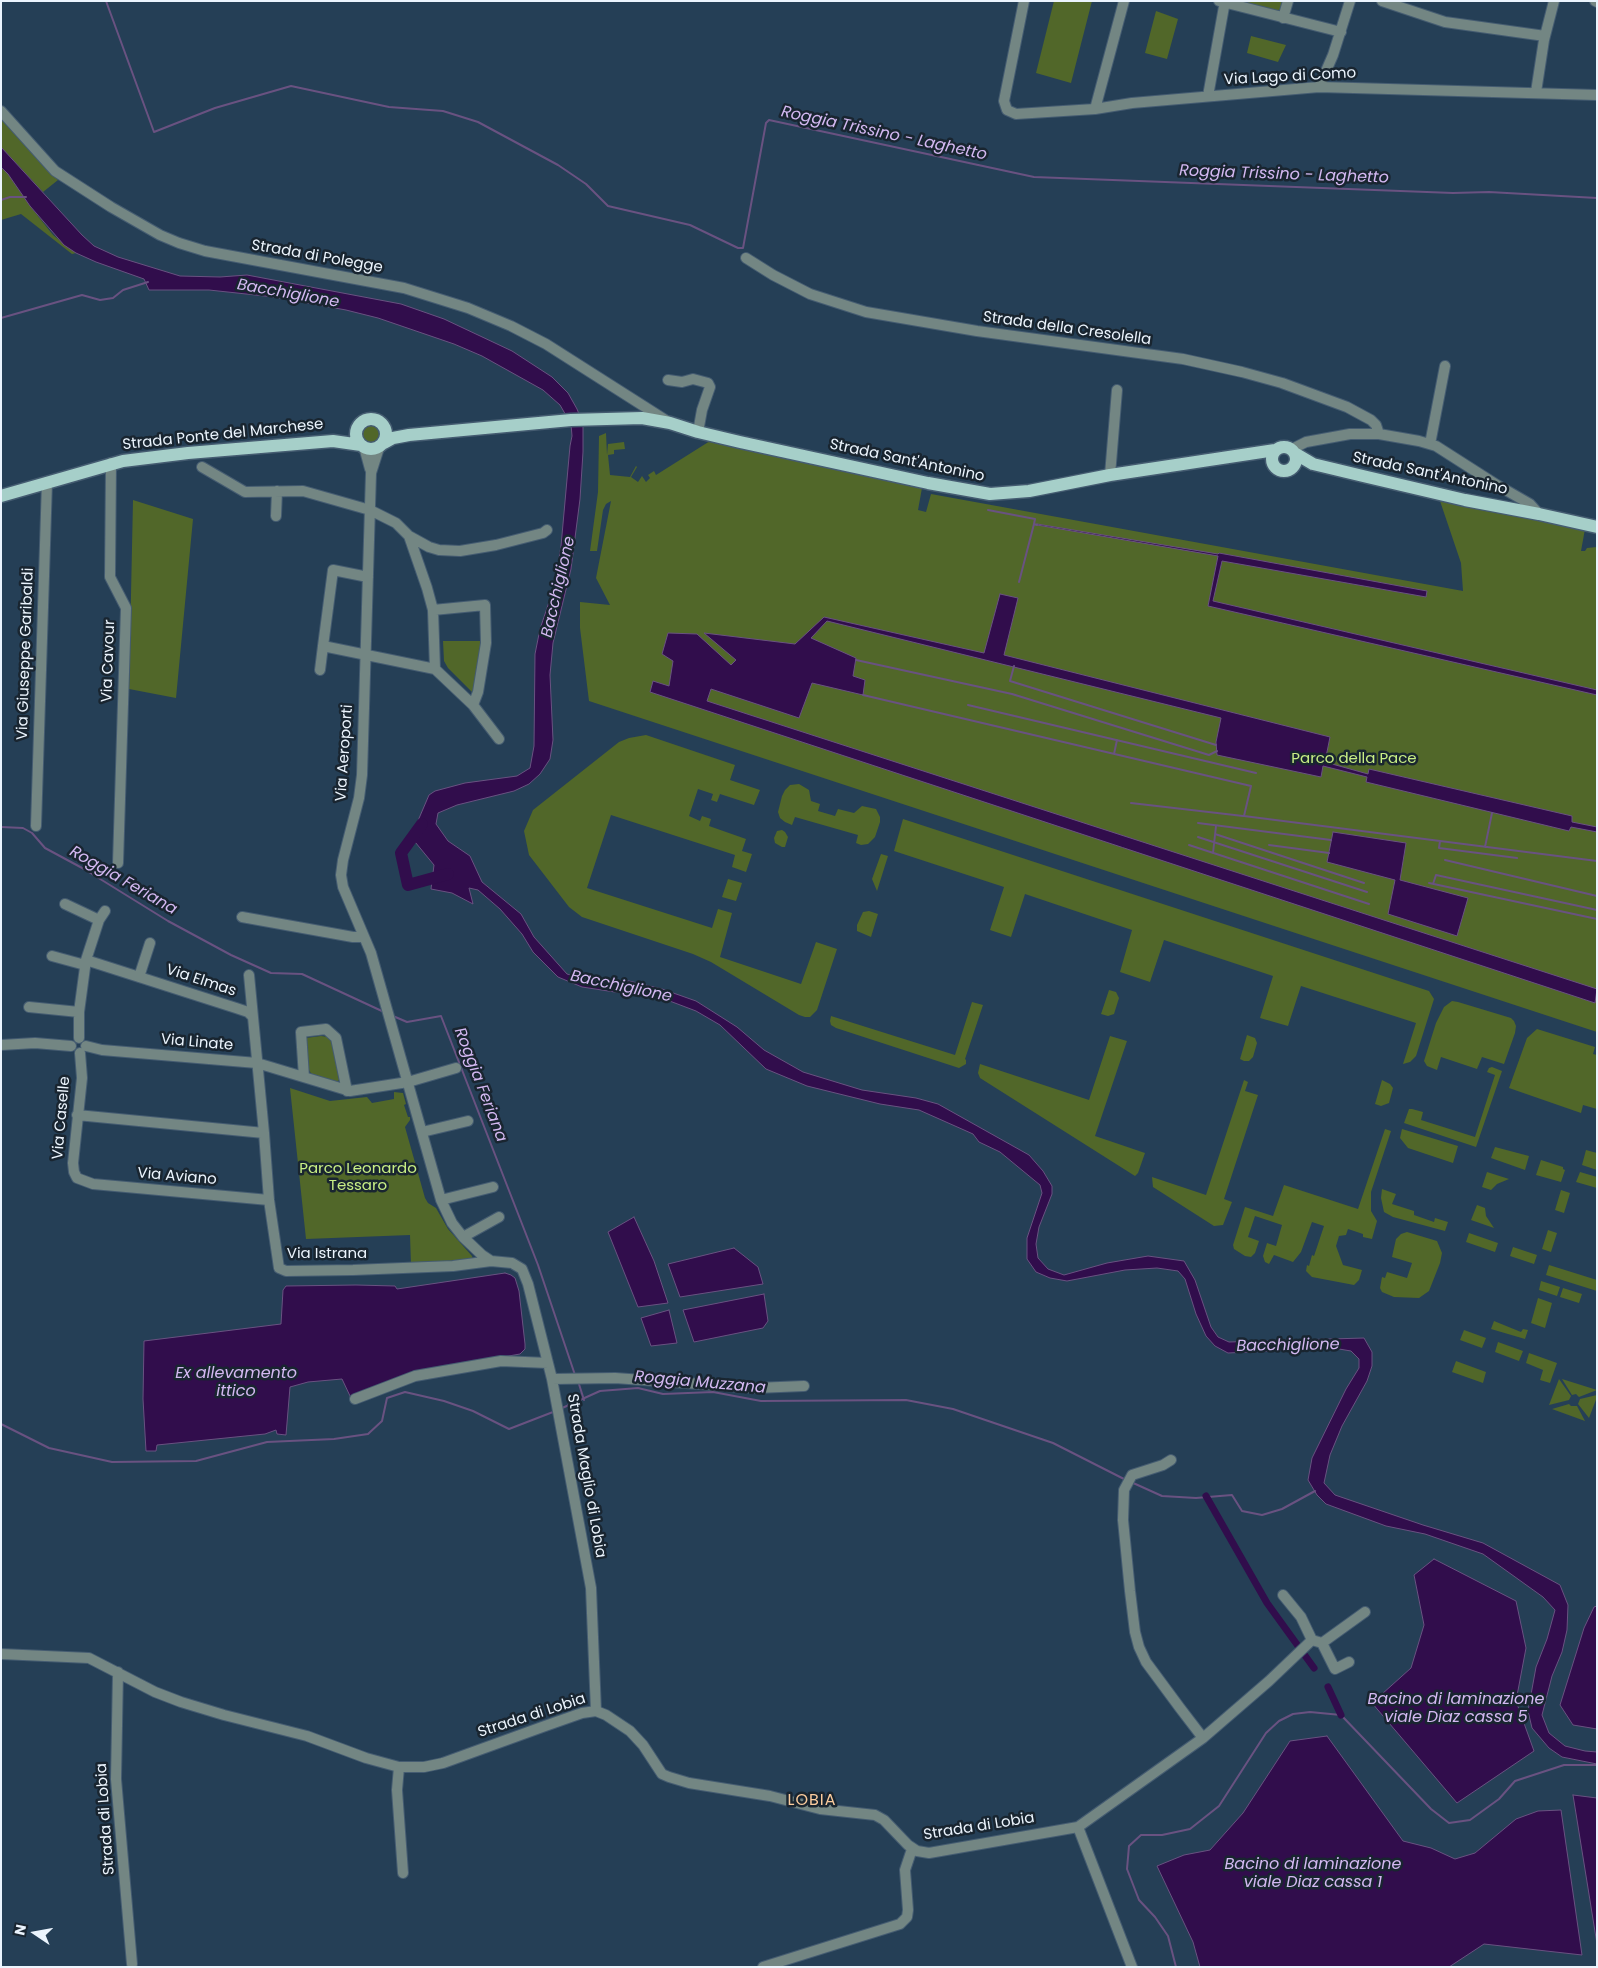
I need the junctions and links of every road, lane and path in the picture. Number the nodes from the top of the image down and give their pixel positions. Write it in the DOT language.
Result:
graph roads {
  1 [pos="1024,1"];
  2 [pos="1124,1"];
  3 [pos="1288,1"];
  4 [pos="1350,1"];
  5 [pos="1382,1"];
  6 [pos="1554,1"];
  7 [pos="1223,2"];
  8 [pos="1283,18"];
  9 [pos="1341,32"];
  10 [pos="1545,36"];
  11 [pos="1319,87"];
  12 [pos="1536,92"];
  13 [pos="1597,95"];
  14 [pos="1208,96"];
  15 [pos="1095,109"];
  16 [pos="1,111"];
  17 [pos="746,258"];
  18 [pos="1445,366"];
  19 [pos="668,380"];
  20 [pos="1117,390"];
  21 [pos="644,417"];
  22 [pos="385,427"];
  23 [pos="357,428"];
  24 [pos="696,432"];
  25 [pos="1379,434"];
  26 [pos="409,435"];
  27 [pos="333,441"];
  28 [pos="1430,444"];
  29 [pos="381,445"];
  30 [pos="362,446"];
  31 [pos="1275,450"];
  32 [pos="1294,452"];
  33 [pos="1249,454"];
  34 [pos="111,464"];
  35 [pos="1314,464"];
  36 [pos="1273,465"];
  37 [pos="202,466"];
  38 [pos="1292,469"];
  39 [pos="371,472"];
  40 [pos="1110,475"];
  41 [pos="47,482"];
  42 [pos="277,491"];
  43 [pos="1,496"];
  44 [pos="370,510"];
  45 [pos="1539,514"];
  46 [pos="276,516"];
  47 [pos="1597,528"];
  48 [pos="547,530"];
  49 [pos="409,536"];
  50 [pos="368,577"];
  51 [pos="433,610"];
  52 [pos="323,646"];
  53 [pos="366,655"];
  54 [pos="435,669"];
  55 [pos="320,670"];
  56 [pos="473,705"];
  57 [pos="499,739"];
  58 [pos="36,826"];
  59 [pos="118,863"];
  60 [pos="65,904"];
  61 [pos="105,911"];
  62 [pos="242,917"];
  63 [pos="99,920"];
  64 [pos="364,937"];
  65 [pos="150,943"];
  66 [pos="52,956"];
  67 [pos="86,962"];
  68 [pos="249,975"];
  69 [pos="139,977"];
  70 [pos="29,1007"];
  71 [pos="79,1012"];
  72 [pos="252,1016"];
  73 [pos="1,1045"];
  74 [pos="82,1046"];
  75 [pos="257,1063"];
  76 [pos="456,1068"];
  77 [pos="304,1077"];
  78 [pos="408,1082"];
  79 [pos="347,1091"];
  80 [pos="77,1115"];
  81 [pos="468,1121"];
  82 [pos="422,1132"];
  83 [pos="264,1133"];
  84 [pos="82,1181"];
  85 [pos="493,1187"];
  86 [pos="269,1200"];
  87 [pos="441,1200"];
  88 [pos="500,1217"];
  89 [pos="463,1237"];
  90 [pos="491,1261"];
  91 [pos="548,1363"];
  92 [pos="552,1379"];
  93 [pos="804,1386"];
  94 [pos="355,1398"];
  95 [pos="1171,1460"];
  96 [pos="1283,1595"];
  97 [pos="1365,1612"];
  98 [pos="1317,1642"];
  99 [pos="1,1654"];
  100 [pos="1348,1662"];
  101 [pos="118,1672"];
  102 [pos="596,1710"];
  103 [pos="1204,1738"];
  104 [pos="399,1767"];
  105 [pos="1078,1826"];
  106 [pos="912,1849"];
  107 [pos="404,1873"];
  108 [pos="132,1964"];
  109 [pos="763,1967"];
  110 [pos="1132,1967"];
  1 -- 15 [label="street, Via Lago di Como"];
  2 -- 15 [label="street"];
  3 -- 8 [label="street"];
  4 -- 9 [label="street"];
  5 -- 10 [label="street"];
  6 -- 10 [label="street"];
  7 -- 8 [label="street"];
  7 -- 14 [label="street"];
  8 -- 9 [label="street"];
  9 -- 11 [label="street"];
  10 -- 12 [label="street"];
  11 -- 12 [label="street, Via Lago di Como"];
  11 -- 14 [label="street, Via Lago di Como"];
  12 -- 13 [label="street, Via Lago di Como"];
  14 -- 15 [label="street, Via Lago di Como"];
  16 -- 21 [label="street, Strada di Polegge"];
  17 -- 25 [label="street, Strada della Cresolella"];
  18 -- 28 [label="street, Strada Sant'Antonino"];
  19 -- 24 [label="street"];
  20 -- 40 [label="street"];
  21 -- 24 [label="main road, Strada Sant'Antonino"];
  21 -- 24 [label="main road, Strada Sant'Antonino"];
  21 -- 26 [label="main road, Strada Ponte del Marchese"];
  22 -- 23 [label="main road, Strada Ponte del Marchese"];
  22 -- 26 [label="main road, Strada Ponte del Marchese"];
  22 -- 29 [label="main road"];
  23 -- 27 [label="main road, Strada Ponte del Marchese"];
  23 -- 30 [label="main road"];
  24 -- 40 [label="main road, Strada Sant'Antonino"];
  25 -- 28 [label="street, Strada Sant'Antonino"];
  25 -- 32 [label="street, Strada Sant'Antonino"];
  26 -- 29 [label="main road, Strada Ponte del Marchese"];
  27 -- 30 [label="main road, Strada Ponte del Marchese"];
  27 -- 34 [label="main road, Strada Ponte del Marchese"];
  28 -- 45 [label="street, Strada Sant'Antonino"];
  29 -- 30 [label="main road, Strada Ponte del Marchese"];
  29 -- 39 [label="street, Via Aeroporti"];
  30 -- 39 [label="street, Via Aeroporti"];
  31 -- 32 [label="main road, Strada Sant'Antonino"];
  31 -- 33 [label="main road, Strada Sant'Antonino"];
  31 -- 36 [label="main road"];
  32 -- 35 [label="main road, Strada Sant'Antonino"];
  32 -- 38 [label="main road"];
  33 -- 36 [label="main road, Strada Sant'Antonino"];
  33 -- 40 [label="main road, Strada Sant'Antonino"];
  34 -- 41 [label="main road, Strada Ponte del Marchese"];
  34 -- 59 [label="street, Via Cavour"];
  35 -- 38 [label="main road, Strada Sant'Antonino"];
  35 -- 45 [label="main road, Strada Sant'Antonino"];
  36 -- 38 [label="main road, Strada Sant'Antonino"];
  37 -- 42 [label="street, Strada Ponte del Marchese"];
  39 -- 44 [label="street, Via Aeroporti"];
  41 -- 43 [label="main road, Strada Ponte del Marchese"];
  41 -- 58 [label="street, Via Giuseppe Garibaldi"];
  42 -- 44 [label="street, Strada Ponte del Marchese"];
  42 -- 46 [label="street"];
  44 -- 49 [label="street, Strada Ponte del Marchese"];
  44 -- 50 [label="street, Via Aeroporti"];
  45 -- 47 [label="main road, Strada Sant'Antonino"];
  48 -- 49 [label="street, Strada Ponte del Marchese"];
  49 -- 51 [label="street"];
  50 -- 52 [label="street"];
  50 -- 53 [label="street, Via Aeroporti"];
  51 -- 54 [label="street"];
  51 -- 56 [label="street"];
  52 -- 53 [label="street"];
  52 -- 55 [label="street"];
  53 -- 54 [label="street"];
  53 -- 64 [label="street, Via Aeroporti"];
  54 -- 56 [label="street"];
  56 -- 57 [label="street"];
  60 -- 63 [label="street"];
  61 -- 63 [label="street, Via Caselle"];
  62 -- 64 [label="street"];
  63 -- 67 [label="street, Via Caselle"];
  64 -- 78 [label="street, Via Aeroporti"];
  65 -- 69 [label="street"];
  66 -- 67 [label="street"];
  67 -- 69 [label="street, Via Elmas"];
  67 -- 71 [label="street, Via Caselle"];
  68 -- 72 [label="street, Via Elmas"];
  69 -- 72 [label="street, Via Elmas"];
  70 -- 71 [label="street"];
  71 -- 74 [label="street, Via Caselle"];
  72 -- 75 [label="street, Via Elmas"];
  73 -- 74 [label="street"];
  74 -- 75 [label="street, Via Linate"];
  74 -- 80 [label="street, Via Caselle"];
  75 -- 77 [label="street, Via Linate"];
  75 -- 83 [label="street, Via Istrana"];
  76 -- 78 [label="street"];
  77 -- 79 [label="street, Via Linate"];
  77 -- 79 [label="street"];
  78 -- 79 [label="street, Via Linate"];
  78 -- 82 [label="street, Via Aeroporti"];
  80 -- 83 [label="street"];
  80 -- 84 [label="street, Via Caselle"];
  81 -- 82 [label="street"];
  82 -- 87 [label="street, Via Aeroporti"];
  83 -- 86 [label="street, Via Istrana"];
  84 -- 86 [label="street, Via Aviano"];
  85 -- 87 [label="street"];
  86 -- 90 [label="street, Via Istrana"];
  87 -- 89 [label="street, Via Aeroporti"];
  88 -- 89 [label="street"];
  89 -- 90 [label="street, Via Aeroporti"];
  90 -- 91 [label="street, Via Aeroporti"];
  91 -- 92 [label="street, Via Aeroporti"];
  91 -- 94 [label="street"];
  92 -- 93 [label="street, Strada Maglio di Lobia"];
  92 -- 102 [label="street, Strada Maglio di Lobia"];
  95 -- 103 [label="street"];
  96 -- 98 [label="street"];
  97 -- 98 [label="street"];
  98 -- 100 [label="street"];
  98 -- 103 [label="street"];
  99 -- 101 [label="street, Strada di Lobia"];
  101 -- 104 [label="street, Strada di Lobia"];
  101 -- 108 [label="street, Strada di Lobia"];
  102 -- 104 [label="street, Strada di Lobia"];
  102 -- 106 [label="street, Strada di Lobia"];
  103 -- 105 [label="street"];
  104 -- 107 [label="street"];
  105 -- 106 [label="street, Strada di Lobia"];
  105 -- 110 [label="street"];
  106 -- 109 [label="street"];
}
